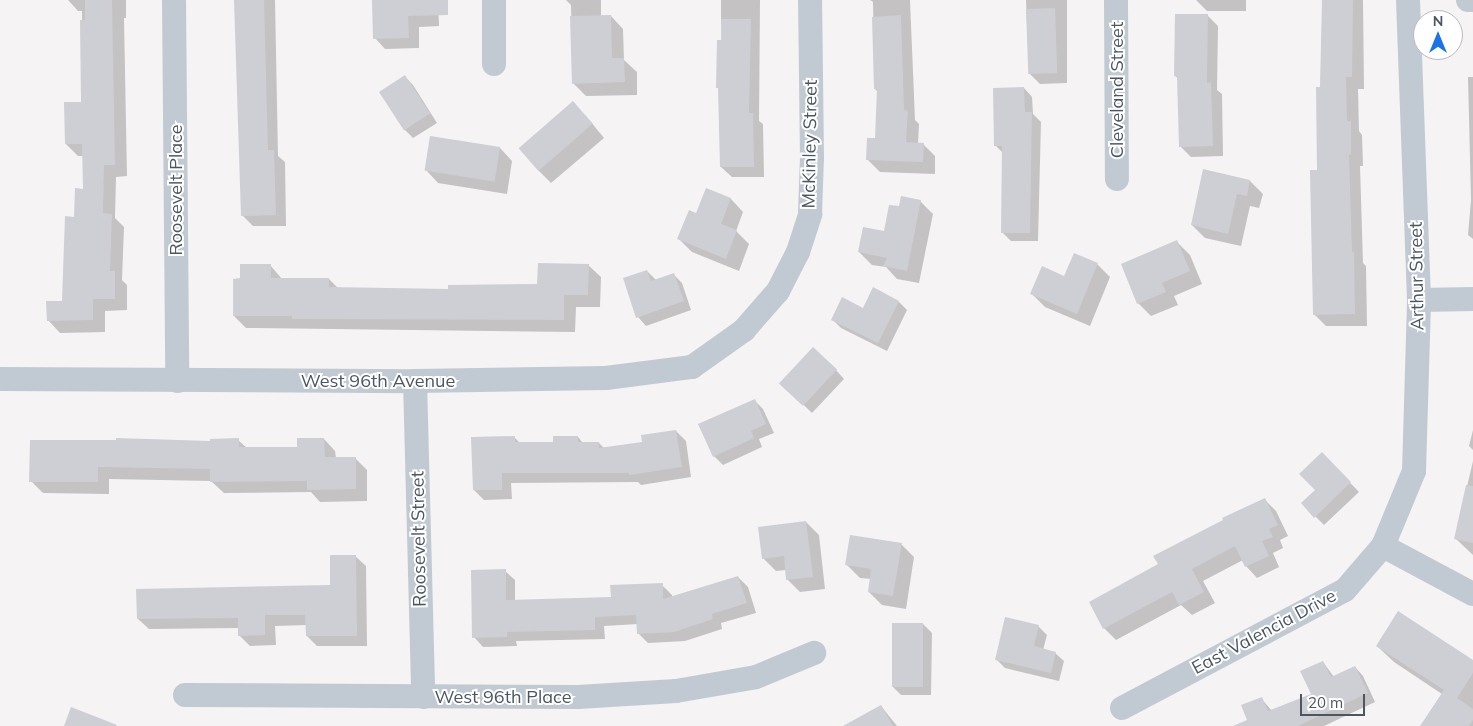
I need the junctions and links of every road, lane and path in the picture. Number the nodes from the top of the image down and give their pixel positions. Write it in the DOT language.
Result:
graph roads {
  1 [pos="174,0"];
  2 [pos="494,0"];
  3 [pos="810,0"];
  4 [pos="1116,0"];
  5 [pos="1408,0"];
  6 [pos="1468,0"];
  7 [pos="1473,0"];
  8 [pos="494,64"];
  9 [pos="1117,179"];
  10 [pos="1473,299"];
  11 [pos="1419,300"];
  12 [pos="744,330"];
  13 [pos="0,378"];
  14 [pos="177,381"];
  15 [pos="414,381"];
  16 [pos="1383,546"];
  17 [pos="1473,594"];
  18 [pos="814,653"];
  19 [pos="185,695"];
  20 [pos="423,697"];
  21 [pos="1122,708"];
  1 -- 14 [label="street, Roosevelt Place"];
  2 -- 8 [label="street"];
  3 -- 12 [label="street, McKinley Street"];
  4 -- 9 [label="street, Cleveland Street"];
  5 -- 11 [label="street, Arthur Street"];
  6 -- 7 [label="street"];
  10 -- 11 [label="street"];
  11 -- 16 [label="street, Arthur Street"];
  12 -- 15 [label="street, West 96th Avenue"];
  13 -- 14 [label="street, West 96th Avenue"];
  14 -- 15 [label="street, West 96th Avenue"];
  15 -- 20 [label="street, Roosevelt Street"];
  16 -- 17 [label="street"];
  16 -- 21 [label="street, East Valencia Drive"];
  18 -- 20 [label="street, West 96th Place"];
  19 -- 20 [label="street, West 96th Place"];
}
